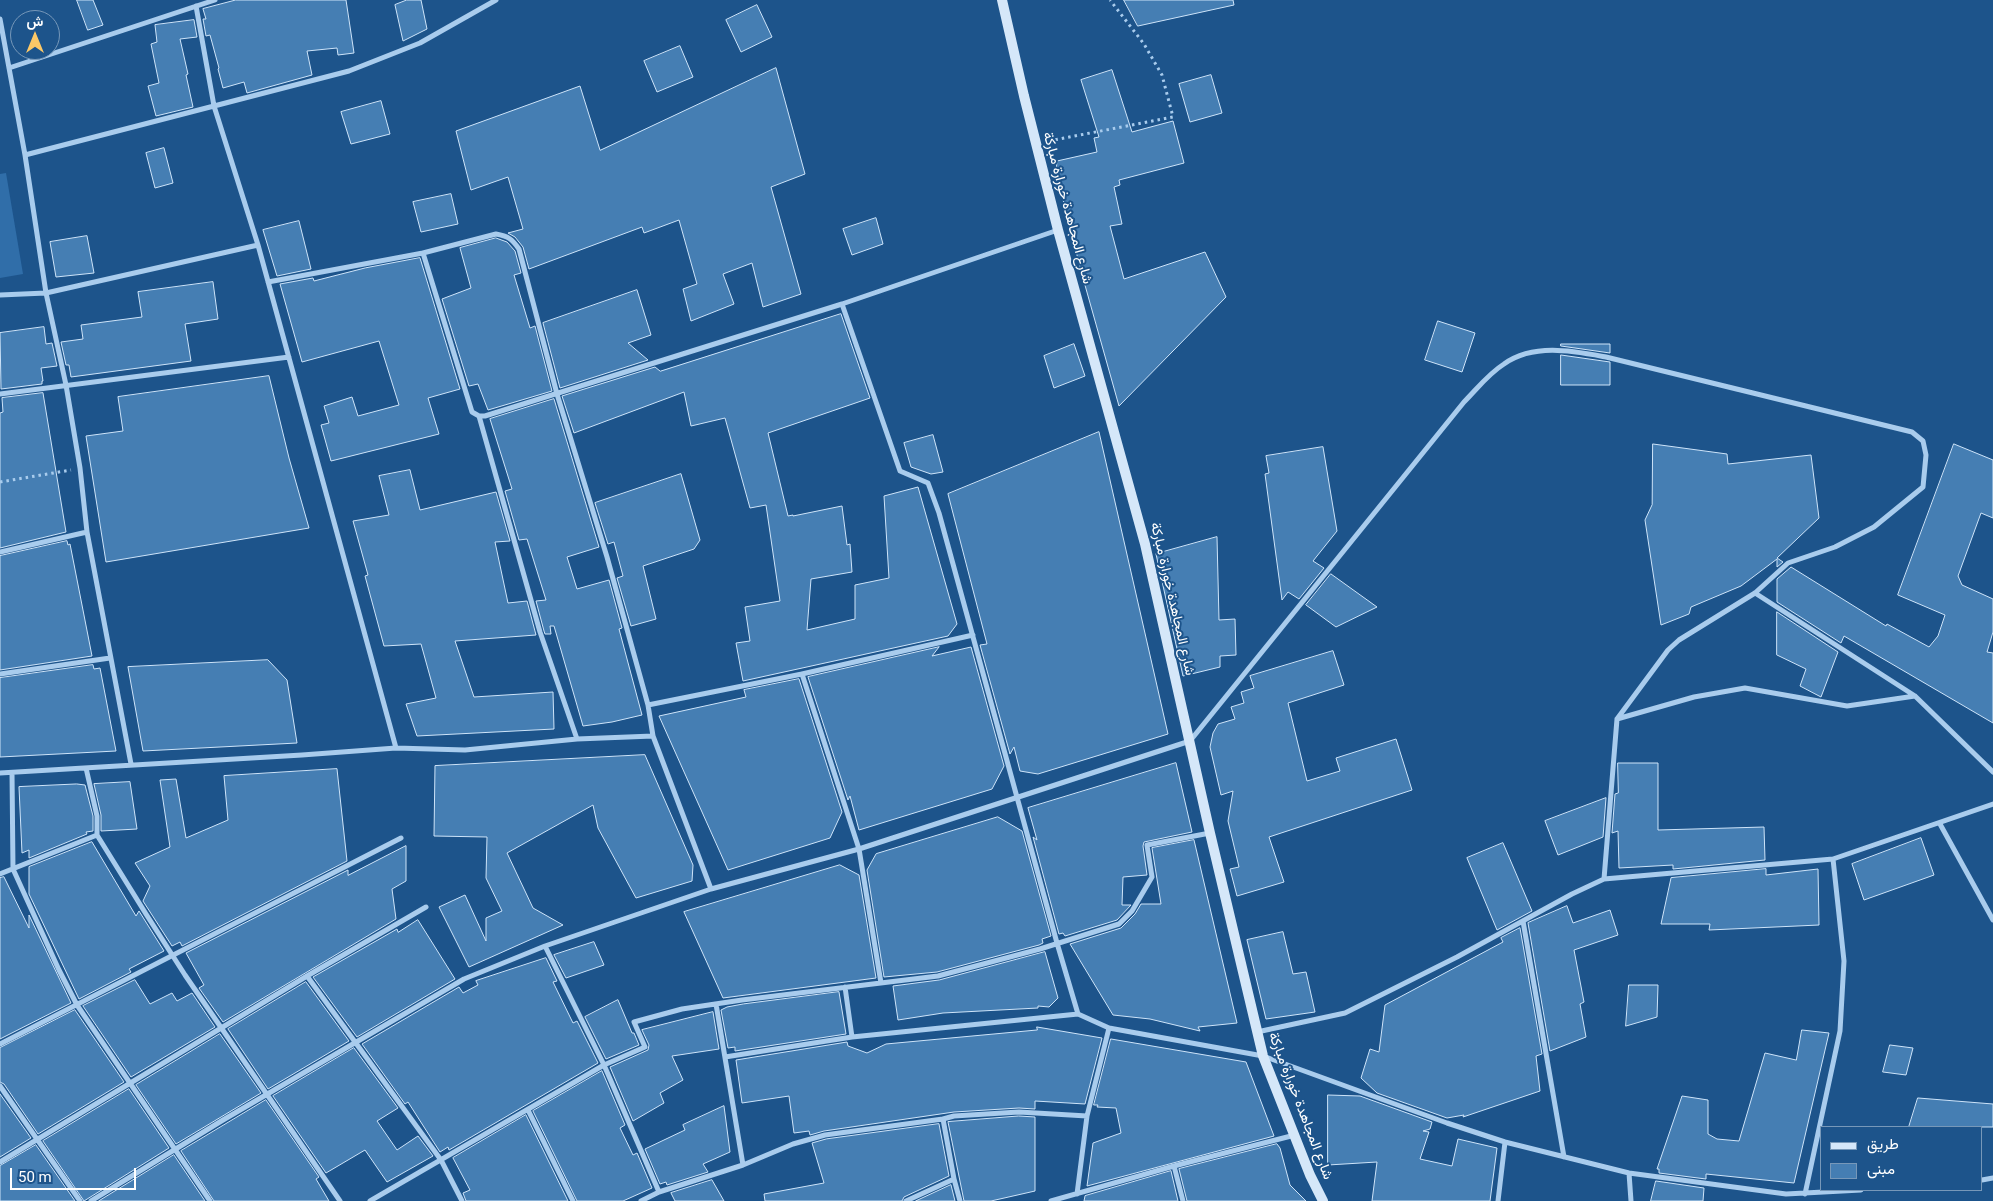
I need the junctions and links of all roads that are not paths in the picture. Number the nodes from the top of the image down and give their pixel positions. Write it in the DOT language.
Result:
graph roads {
  1 [pos="215,0"];
  2 [pos="496,0"];
  3 [pos="1002,0"];
  4 [pos="196,6"];
  5 [pos="0,19"];
  6 [pos="9,68"];
  7 [pos="214,106"];
  8 [pos="25,154"];
  9 [pos="1058,230"];
  10 [pos="258,245"];
  11 [pos="423,253"];
  12 [pos="268,282"];
  13 [pos="46,293"];
  14 [pos="0,295"];
  15 [pos="842,304"];
  16 [pos="289,357"];
  17 [pos="66,385"];
  18 [pos="0,394"];
  19 [pos="557,394"];
  20 [pos="479,416"];
  21 [pos="87,532"];
  22 [pos="0,552"];
  23 [pos="1755,593"];
  24 [pos="974,636"];
  25 [pos="110,658"];
  26 [pos="0,674"];
  27 [pos="802,674"];
  28 [pos="1915,696"];
  29 [pos="648,705"];
  30 [pos="1617,719"];
  31 [pos="653,736"];
  32 [pos="577,739"];
  33 [pos="1190,742"];
  34 [pos="396,748"];
  35 [pos="131,764"];
  36 [pos="86,768"];
  37 [pos="1993,772"];
  38 [pos="0,773"];
  39 [pos="12,773"];
  40 [pos="1018,797"];
  41 [pos="1993,804"];
  42 [pos="1940,824"];
  43 [pos="1210,833"];
  44 [pos="97,835"];
  45 [pos="401,838"];
  46 [pos="859,848"];
  47 [pos="1833,859"];
  48 [pos="13,869"];
  49 [pos="0,874"];
  50 [pos="1604,880"];
  51 [pos="711,889"];
  52 [pos="426,907"];
  53 [pos="1993,920"];
  54 [pos="1523,921"];
  55 [pos="1056,943"];
  56 [pos="545,946"];
  57 [pos="172,954"];
  58 [pos="307,976"];
  59 [pos="881,983"];
  60 [pos="844,987"];
  61 [pos="716,1004"];
  62 [pos="77,1005"];
  63 [pos="1078,1014"];
  64 [pos="222,1028"];
  65 [pos="1109,1028"];
  66 [pos="1257,1032"];
  67 [pos="852,1037"];
  68 [pos="356,1043"];
  69 [pos="0,1044"];
  70 [pos="1263,1056"];
  71 [pos="725,1057"];
  72 [pos="604,1065"];
  73 [pos="131,1084"];
  74 [pos="0,1086"];
  75 [pos="268,1094"];
  76 [pos="528,1110"];
  77 [pos="1087,1116"];
  78 [pos="943,1119"];
  79 [pos="1295,1135"];
  80 [pos="36,1139"];
  81 [pos="1505,1142"];
  82 [pos="174,1150"];
  83 [pos="1564,1157"];
  84 [pos="441,1160"];
  85 [pos="0,1162"];
  86 [pos="743,1165"];
  87 [pos="1174,1166"];
  88 [pos="1629,1173"];
  89 [pos="954,1179"];
  90 [pos="1847,1191"];
  91 [pos="659,1192"];
  92 [pos="1077,1194"];
  93 [pos="1786,1194"];
  94 [pos="1805,1194"];
  95 [pos="80,1201"];
  96 [pos="91,1201"];
  97 [pos="210,1201"];
  98 [pos="340,1201"];
  99 [pos="370,1201"];
  100 [pos="462,1201"];
  101 [pos="573,1201"];
  102 [pos="640,1201"];
  103 [pos="906,1201"];
  104 [pos="960,1201"];
  105 [pos="1051,1201"];
  106 [pos="1183,1201"];
  107 [pos="1323,1201"];
  108 [pos="1498,1201"];
  109 [pos="1631,1201"];
  110 [pos="1785,1201"];
  1 -- 4 [label="street"];
  2 -- 7 [label="street"];
  3 -- 9 [label="street, شارع المجاهدة خورارة مباركة"];
  4 -- 6 [label="street"];
  4 -- 7 [label="street"];
  5 -- 6 [label="street"];
  6 -- 8 [label="street"];
  7 -- 8 [label="street"];
  7 -- 10 [label="street"];
  8 -- 13 [label="street"];
  9 -- 15 [label="street"];
  9 -- 33 [label="street, شارع المجاهدة خورارة مباركة"];
  10 -- 12 [label="street"];
  10 -- 13 [label="street"];
  11 -- 12 [label="street"];
  11 -- 19 [label="street"];
  11 -- 20 [label="street"];
  12 -- 16 [label="street"];
  13 -- 14 [label="street"];
  13 -- 17 [label="street"];
  15 -- 19 [label="street"];
  15 -- 24 [label="street"];
  16 -- 17 [label="street"];
  16 -- 34 [label="street"];
  17 -- 18 [label="street"];
  17 -- 21 [label="street"];
  19 -- 20 [label="street"];
  19 -- 29 [label="street"];
  20 -- 32 [label="street"];
  21 -- 22 [label="street"];
  21 -- 25 [label="street"];
  23 -- 28 [label="street"];
  23 -- 30 [label="street"];
  23 -- 33 [label="street"];
  24 -- 27 [label="street"];
  24 -- 40 [label="street"];
  25 -- 26 [label="street"];
  25 -- 35 [label="street"];
  27 -- 29 [label="street"];
  27 -- 46 [label="street"];
  28 -- 30 [label="street"];
  28 -- 37 [label="street"];
  29 -- 31 [label="street"];
  30 -- 50 [label="street"];
  31 -- 32 [label="street"];
  31 -- 51 [label="street"];
  32 -- 34 [label="street"];
  33 -- 40 [label="street"];
  33 -- 43 [label="street, شارع المجاهدة خورارة مباركة"];
  34 -- 35 [label="street"];
  35 -- 36 [label="street"];
  36 -- 39 [label="street"];
  36 -- 44 [label="street"];
  38 -- 39 [label="street"];
  39 -- 48 [label="street"];
  40 -- 46 [label="street"];
  40 -- 55 [label="street"];
  41 -- 42 [label="street"];
  42 -- 47 [label="street"];
  42 -- 53 [label="street"];
  43 -- 55 [label="street"];
  43 -- 66 [label="street, شارع المجاهدة خورارة مباركة"];
  44 -- 48 [label="street"];
  44 -- 57 [label="street"];
  45 -- 57 [label="street"];
  46 -- 51 [label="street"];
  46 -- 59 [label="street"];
  47 -- 50 [label="street"];
  47 -- 94 [label="street"];
  48 -- 49 [label="street"];
  48 -- 62 [label="street"];
  50 -- 54 [label="street"];
  51 -- 56 [label="street"];
  52 -- 58 [label="street"];
  54 -- 66 [label="street"];
  54 -- 83 [label="street"];
  55 -- 59 [label="street"];
  55 -- 63 [label="street"];
  56 -- 68 [label="street"];
  56 -- 72 [label="street"];
  57 -- 62 [label="street"];
  57 -- 64 [label="street"];
  58 -- 64 [label="street"];
  58 -- 68 [label="street"];
  59 -- 60 [label="street"];
  60 -- 61 [label="street"];
  60 -- 67 [label="street"];
  61 -- 71 [label="street"];
  61 -- 72 [label="street"];
  62 -- 69 [label="street"];
  62 -- 73 [label="street"];
  63 -- 65 [label="street"];
  63 -- 67 [label="street"];
  64 -- 73 [label="street"];
  64 -- 75 [label="street"];
  65 -- 70 [label="street"];
  65 -- 77 [label="street"];
  66 -- 70 [label="street, شارع المجاهدة خورارة مباركة"];
  67 -- 71 [label="street"];
  68 -- 75 [label="street"];
  68 -- 84 [label="street"];
  70 -- 79 [label="street, شارع المجاهدة خورارة مباركة"];
  70 -- 81 [label="street"];
  71 -- 86 [label="street"];
  72 -- 76 [label="street"];
  72 -- 91 [label="street"];
  73 -- 80 [label="street"];
  73 -- 82 [label="street"];
  74 -- 80 [label="street"];
  75 -- 82 [label="street"];
  75 -- 98 [label="street"];
  76 -- 84 [label="street"];
  76 -- 101 [label="street"];
  77 -- 78 [label="street"];
  77 -- 92 [label="street"];
  78 -- 86 [label="street"];
  78 -- 89 [label="street"];
  79 -- 87 [label="street"];
  79 -- 107 [label="street, شارع المجاهدة خورارة مباركة"];
  80 -- 85 [label="street"];
  80 -- 95 [label="street"];
  81 -- 83 [label="street"];
  81 -- 108 [label="street"];
  82 -- 96 [label="street"];
  82 -- 97 [label="street"];
  83 -- 88 [label="street"];
  84 -- 99 [label="street"];
  84 -- 100 [label="street"];
  86 -- 91 [label="street"];
  87 -- 92 [label="street"];
  87 -- 106 [label="street"];
  88 -- 93 [label="street"];
  88 -- 109 [label="street"];
  89 -- 103 [label="street"];
  89 -- 104 [label="street"];
  90 -- 94 [label="street"];
  91 -- 102 [label="street"];
  92 -- 105 [label="street"];
  93 -- 94 [label="street"];
  93 -- 110 [label="street"];
}
